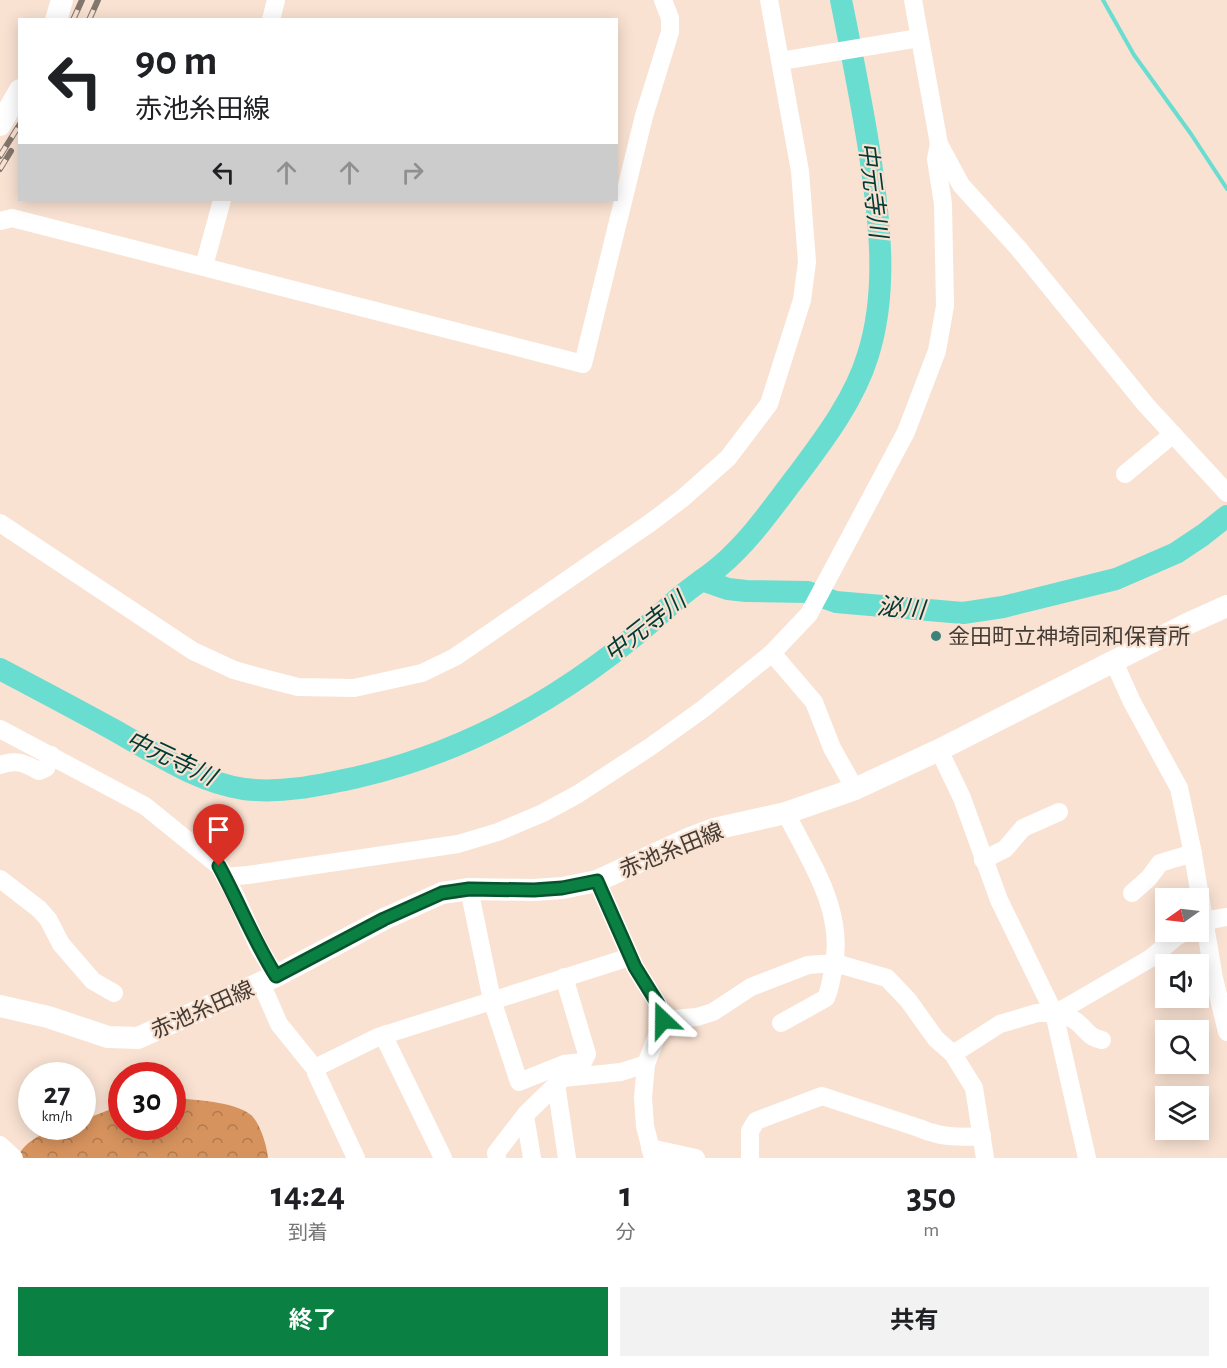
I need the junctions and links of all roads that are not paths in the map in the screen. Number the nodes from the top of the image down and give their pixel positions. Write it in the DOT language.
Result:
graph roads {
  1 [pos="62,0"];
  2 [pos="276,0"];
  3 [pos="663,0"];
  4 [pos="769,0"];
  5 [pos="913,0"];
  6 [pos="57,18"];
  7 [pos="272,18"];
  8 [pos="915,39"];
  9 [pos="783,59"];
  10 [pos="18,93"];
  11 [pos="1,120"];
  12 [pos="939,144"];
  13 [pos="222,201"];
  14 [pos="6,219"];
  15 [pos="0,235"];
  16 [pos="204,266"];
  17 [pos="1173,434"];
  18 [pos="1125,474"];
  19 [pos="1227,493"];
  20 [pos="0,523"];
  21 [pos="1227,606"];
  22 [pos="772,653"];
  23 [pos="1114,662"];
  24 [pos="0,729"];
  25 [pos="939,750"];
  26 [pos="51,755"];
  27 [pos="0,765"];
  28 [pos="855,789"];
  29 [pos="1059,812"];
  30 [pos="786,813"];
  31 [pos="1192,853"];
  32 [pos="983,860"];
  33 [pos="225,877"];
  34 [pos="0,879"];
  35 [pos="597,881"];
  36 [pos="1197,888"];
  37 [pos="469,889"];
  38 [pos="1132,893"];
  39 [pos="1227,917"];
  40 [pos="1209,921"];
  41 [pos="1170,942"];
  42 [pos="1206,942"];
  43 [pos="630,957"];
  44 [pos="835,963"];
  45 [pos="564,977"];
  46 [pos="269,979"];
  47 [pos="114,993"];
  48 [pos="492,1000"];
  49 [pos="0,1006"];
  50 [pos="1058,1011"];
  51 [pos="663,1020"];
  52 [pos="781,1023"];
  53 [pos="1227,1032"];
  54 [pos="386,1034"];
  55 [pos="1102,1040"];
  56 [pos="953,1054"];
  57 [pos="646,1064"];
  58 [pos="317,1066"];
  59 [pos="556,1084"];
  60 [pos="525,1116"];
  61 [pos="982,1136"];
  62 [pos="0,1145"];
  63 [pos="652,1153"];
  64 [pos="14,1158"];
  65 [pos="357,1158"];
  66 [pos="443,1158"];
  67 [pos="497,1158"];
  68 [pos="532,1158"];
  69 [pos="567,1158"];
  70 [pos="696,1158"];
  71 [pos="750,1158"];
  72 [pos="985,1158"];
  73 [pos="1087,1158"];
  1 -- 6 [label="main road"];
  2 -- 7 [label="street"];
  3 -- 16 [label="street"];
  4 -- 9 [label="street"];
  5 -- 8 [label="street"];
  8 -- 9 [label="street"];
  8 -- 12 [label="street"];
  9 -- 20 [label="street"];
  10 -- 11 [label="main road"];
  12 -- 17 [label="street"];
  12 -- 22 [label="street"];
  13 -- 16 [label="street"];
  14 -- 15 [label="street"];
  14 -- 16 [label="street"];
  17 -- 18 [label="street"];
  17 -- 19 [label="street"];
  21 -- 23 [label="main road, 赤池糸田線"];
  22 -- 28 [label="street"];
  22 -- 33 [label="street"];
  23 -- 25 [label="main road, 赤池糸田線"];
  23 -- 31 [label="street"];
  24 -- 26 [label="street"];
  25 -- 28 [label="main road, 赤池糸田線"];
  25 -- 32 [label="street"];
  26 -- 27 [label="street"];
  26 -- 33 [label="street"];
  28 -- 30 [label="main road, 赤池糸田線"];
  29 -- 32 [label="street"];
  30 -- 35 [label="main road, 赤池糸田線"];
  30 -- 44 [label="street"];
  31 -- 36 [label="street"];
  31 -- 38 [label="street"];
  32 -- 50 [label="street"];
  33 -- 46 [label="street"];
  34 -- 47 [label="street"];
  35 -- 37 [label="main road, 赤池糸田線"];
  35 -- 43 [label="street"];
  37 -- 46 [label="main road, 赤池糸田線"];
  37 -- 48 [label="street"];
  39 -- 40 [label="street"];
  41 -- 50 [label="street"];
  42 -- 53 [label="street"];
  43 -- 45 [label="street"];
  43 -- 51 [label="street"];
  44 -- 51 [label="street"];
  44 -- 52 [label="street"];
  44 -- 56 [label="street"];
  45 -- 48 [label="street"];
  45 -- 48 [label="street"];
  46 -- 49 [label="main road, 赤池糸田線"];
  46 -- 58 [label="street"];
  48 -- 54 [label="street"];
  50 -- 55 [label="street"];
  50 -- 56 [label="street"];
  50 -- 73 [label="street"];
  51 -- 57 [label="street"];
  54 -- 58 [label="street"];
  54 -- 66 [label="street"];
  56 -- 61 [label="street"];
  57 -- 59 [label="street"];
  57 -- 63 [label="street"];
  58 -- 65 [label="street"];
  59 -- 60 [label="street"];
  59 -- 69 [label="street"];
  60 -- 67 [label="street"];
  60 -- 68 [label="street"];
  61 -- 71 [label="street"];
  61 -- 72 [label="street"];
  62 -- 64 [label="street"];
  63 -- 70 [label="street"];
}
